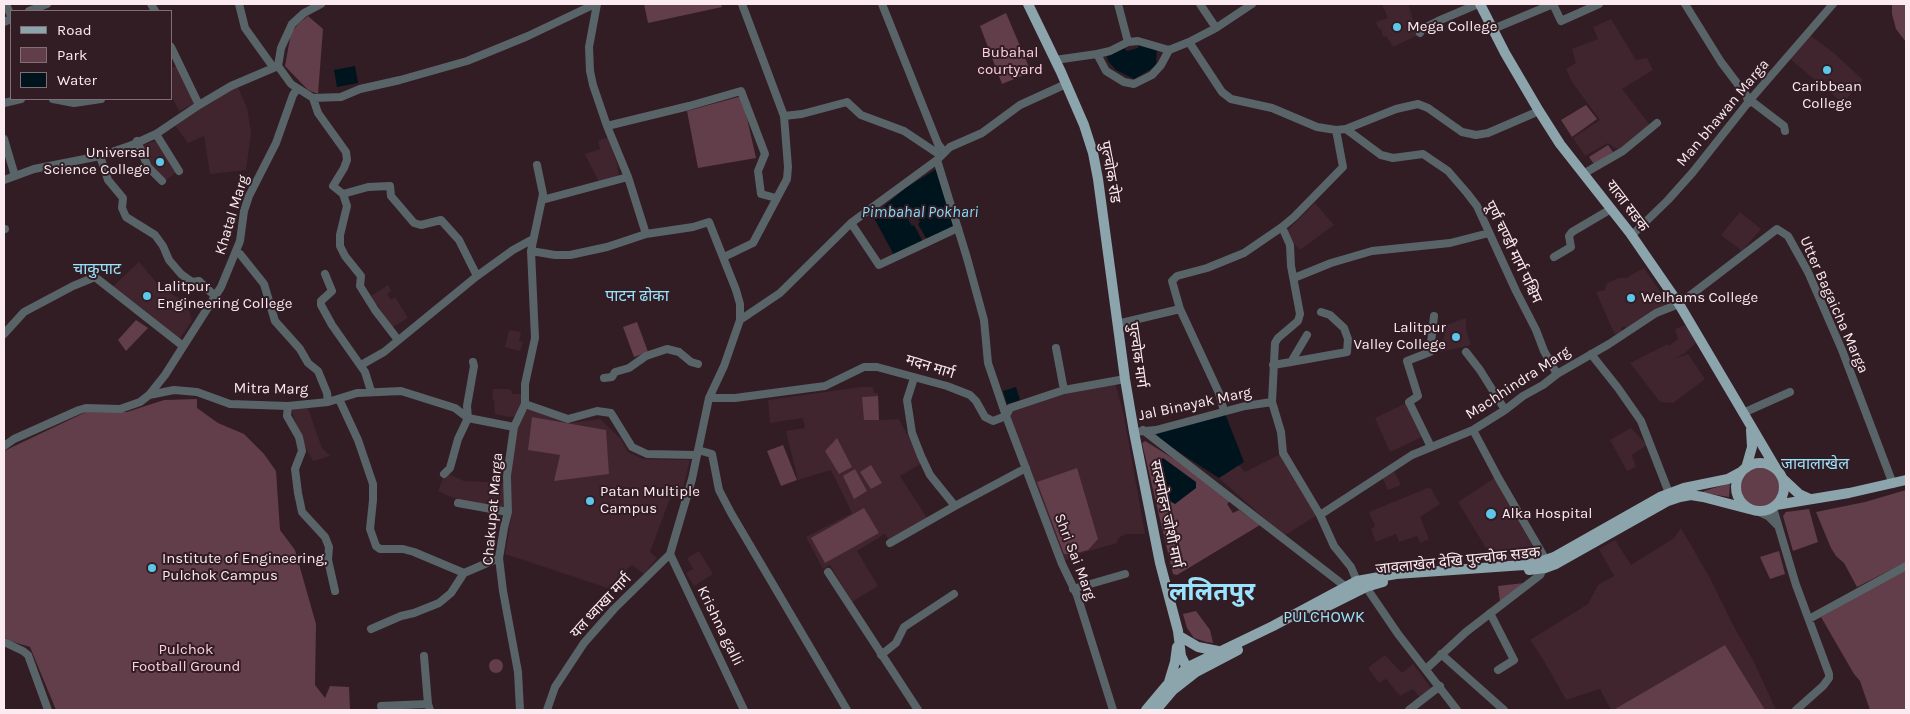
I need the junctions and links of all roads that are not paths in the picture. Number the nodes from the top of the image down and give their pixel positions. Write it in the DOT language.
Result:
graph roads {
  1 [pos="47,4"];
  2 [pos="239,4"];
  3 [pos="300,4"];
  4 [pos="321,4"];
  5 [pos="596,4"];
  6 [pos="742,4"];
  7 [pos="882,4"];
  8 [pos="1028,4"];
  9 [pos="1118,4"];
  10 [pos="1200,4"];
  11 [pos="1252,4"];
  12 [pos="1479,4"];
  13 [pos="1553,4"];
  14 [pos="1599,4"];
  15 [pos="1686,4"];
  16 [pos="1833,4"];
  17 [pos="32,10"];
  18 [pos="304,13"];
  19 [pos="1216,28"];
  20 [pos="1493,30"];
  21 [pos="1420,33"];
  22 [pos="1128,42"];
  23 [pos="1189,42"];
  24 [pos="1169,50"];
  25 [pos="1097,54"];
  26 [pos="174,60"];
  27 [pos="1055,60"];
  28 [pos="276,67"];
  29 [pos="1066,84"];
  30 [pos="297,89"];
  31 [pos="313,98"];
  32 [pos="17,100"];
  33 [pos="58,100"];
  34 [pos="94,100"];
  35 [pos="1750,101"];
  36 [pos="4,103"];
  37 [pos="199,104"];
  38 [pos="1539,112"];
  39 [pos="784,116"];
  40 [pos="1657,123"];
  41 [pos="606,126"];
  42 [pos="1346,129"];
  43 [pos="1336,130"];
  44 [pos="1785,131"];
  45 [pos="156,134"];
  46 [pos="4,140"];
  47 [pos="137,141"];
  48 [pos="100,156"];
  49 [pos="940,156"];
  50 [pos="537,165"];
  51 [pos="179,172"];
  52 [pos="1583,174"];
  53 [pos="15,176"];
  54 [pos="628,177"];
  55 [pos="4,180"];
  56 [pos="162,181"];
  57 [pos="343,194"];
  58 [pos="776,198"];
  59 [pos="542,200"];
  60 [pos="1612,209"];
  61 [pos="851,223"];
  62 [pos="1282,227"];
  63 [pos="958,228"];
  64 [pos="1489,233"];
  65 [pos="646,234"];
  66 [pos="1631,236"];
  67 [pos="533,239"];
  68 [pos="531,251"];
  69 [pos="236,253"];
  70 [pos="724,257"];
  71 [pos="1554,257"];
  72 [pos="325,274"];
  73 [pos="477,276"];
  74 [pos="1294,278"];
  75 [pos="1111,283"];
  76 [pos="215,296"];
  77 [pos="1679,304"];
  78 [pos="1180,309"];
  79 [pos="1321,312"];
  80 [pos="1434,316"];
  81 [pos="740,320"];
  82 [pos="1118,324"];
  83 [pos="4,334"];
  84 [pos="1307,335"];
  85 [pos="398,340"];
  86 [pos="183,346"];
  87 [pos="1056,348"];
  88 [pos="1466,352"];
  89 [pos="1591,354"];
  90 [pos="473,362"];
  91 [pos="1291,362"];
  92 [pos="698,364"];
  93 [pos="361,365"];
  94 [pos="1273,365"];
  95 [pos="1557,374"];
  96 [pos="604,378"];
  97 [pos="914,378"];
  98 [pos="1124,378"];
  99 [pos="1064,390"];
  100 [pos="371,391"];
  101 [pos="1790,392"];
  102 [pos="149,394"];
  103 [pos="708,398"];
  104 [pos="339,399"];
  105 [pos="328,402"];
  106 [pos="1272,402"];
  107 [pos="525,404"];
  108 [pos="288,406"];
  109 [pos="1505,410"];
  110 [pos="1224,411"];
  111 [pos="1743,413"];
  112 [pos="1006,416"];
  113 [pos="468,418"];
  114 [pos="1750,426"];
  115 [pos="514,428"];
  116 [pos="1473,430"];
  117 [pos="1139,431"];
  118 [pos="4,446"];
  119 [pos="1431,447"];
  120 [pos="697,452"];
  121 [pos="1026,468"];
  122 [pos="1743,470"];
  123 [pos="444,474"];
  124 [pos="1780,474"];
  125 [pos="1906,480"];
  126 [pos="1893,484"];
  127 [pos="1669,497"];
  128 [pos="1810,499"];
  129 [pos="458,503"];
  130 [pos="955,506"];
  131 [pos="1775,507"];
  132 [pos="1753,510"];
  133 [pos="508,512"];
  134 [pos="1320,515"];
  135 [pos="1782,533"];
  136 [pos="890,543"];
  137 [pos="670,554"];
  138 [pos="500,558"];
  139 [pos="1546,564"];
  140 [pos="1906,566"];
  141 [pos="828,572"];
  142 [pos="464,573"];
  143 [pos="1125,574"];
  144 [pos="1362,584"];
  145 [pos="1346,587"];
  146 [pos="1073,590"];
  147 [pos="335,591"];
  148 [pos="954,594"];
  149 [pos="1490,613"];
  150 [pos="1809,619"];
  151 [pos="372,629"];
  152 [pos="1179,635"];
  153 [pos="4,642"];
  154 [pos="1218,651"];
  155 [pos="1441,654"];
  156 [pos="881,655"];
  157 [pos="424,656"];
  158 [pos="1192,669"];
  159 [pos="1426,669"];
  160 [pos="1498,670"];
  161 [pos="1167,685"];
  162 [pos="1440,686"];
  163 [pos="381,706"];
  164 [pos="429,707"];
  165 [pos="48,710"];
  166 [pos="520,710"];
  167 [pos="547,710"];
  168 [pos="744,710"];
  169 [pos="847,710"];
  170 [pos="918,710"];
  171 [pos="1113,710"];
  172 [pos="1146,710"];
  173 [pos="1156,710"];
  174 [pos="1409,710"];
  175 [pos="1458,710"];
  176 [pos="1504,710"];
  177 [pos="1796,710"];
  1 -- 17 [label="street"];
  2 -- 28 [label="street"];
  3 -- 18 [label="street"];
  4 -- 18 [label="street"];
  5 -- 31 [label="street"];
  5 -- 41 [label="street"];
  6 -- 39 [label="street"];
  7 -- 49 [label="street, Shri Sai Marg"];
  8 -- 27 [label="main road, पुल्चोक रोड"];
  9 -- 22 [label="street"];
  10 -- 19 [label="street"];
  11 -- 19 [label="street"];
  12 -- 20 [label="main road, याला सडक"];
  12 -- 21 [label="street"];
  13 -- 14 [label="street"];
  13 -- 20 [label="street"];
  15 -- 35 [label="street"];
  16 -- 35 [label="street, Man bhawan Marga"];
  18 -- 28 [label="street"];
  19 -- 23 [label="street"];
  20 -- 38 [label="main road, याला सडक"];
  22 -- 24 [label="street"];
  22 -- 25 [label="street"];
  23 -- 24 [label="street"];
  23 -- 43 [label="street"];
  24 -- 25 [label="street"];
  25 -- 27 [label="street"];
  26 -- 37 [label="street"];
  27 -- 29 [label="main road, पुल्चोक रोड"];
  28 -- 30 [label="street"];
  28 -- 37 [label="street"];
  29 -- 49 [label="street"];
  29 -- 75 [label="main road, पुल्चोक रोड"];
  30 -- 31 [label="street"];
  30 -- 69 [label="street, Khatal Marg"];
  31 -- 57 [label="street"];
  32 -- 36 [label="street"];
  33 -- 34 [label="street"];
  35 -- 44 [label="street"];
  35 -- 66 [label="street, Man bhawan Marga"];
  37 -- 45 [label="street"];
  38 -- 42 [label="street"];
  38 -- 52 [label="main road, याला सडक"];
  39 -- 49 [label="street"];
  39 -- 58 [label="street"];
  40 -- 52 [label="street"];
  41 -- 54 [label="street"];
  41 -- 58 [label="street"];
  42 -- 43 [label="street"];
  42 -- 64 [label="street, पूर्ण चण्डी मार्ग पश्चिम"];
  43 -- 62 [label="street"];
  45 -- 47 [label="street"];
  45 -- 51 [label="street"];
  46 -- 53 [label="street"];
  47 -- 48 [label="street"];
  47 -- 56 [label="street"];
  48 -- 53 [label="street"];
  48 -- 76 [label="street"];
  49 -- 61 [label="street"];
  49 -- 63 [label="street, Shri Sai Marg"];
  50 -- 59 [label="street, Chakupat Marga"];
  52 -- 60 [label="main road, याला सडक"];
  53 -- 55 [label="street"];
  54 -- 59 [label="street"];
  54 -- 65 [label="street"];
  57 -- 73 [label="street"];
  57 -- 85 [label="street"];
  58 -- 70 [label="street"];
  59 -- 67 [label="street, Chakupat Marga"];
  60 -- 66 [label="main road, याला सडक"];
  60 -- 71 [label="street"];
  61 -- 63 [label="street"];
  61 -- 81 [label="street"];
  62 -- 74 [label="street"];
  62 -- 78 [label="street"];
  63 -- 112 [label="street, Shri Sai Marg"];
  64 -- 74 [label="street"];
  64 -- 95 [label="street, पूर्ण चण्डी मार्ग पश्चिम"];
  65 -- 68 [label="street"];
  65 -- 70 [label="street"];
  66 -- 77 [label="main road, याला सडक"];
  67 -- 68 [label="street, Chakupat Marga"];
  67 -- 73 [label="street"];
  68 -- 107 [label="street, Chakupat Marga"];
  69 -- 76 [label="street, Khatal Marg"];
  69 -- 105 [label="street"];
  70 -- 81 [label="street"];
  72 -- 93 [label="street"];
  73 -- 85 [label="street"];
  74 -- 94 [label="street"];
  75 -- 82 [label="main road, पुल्चोक मार्ग"];
  76 -- 86 [label="street, Khatal Marg"];
  77 -- 89 [label="street, Machhindra Marg"];
  77 -- 111 [label="main road, याला सडक"];
  77 -- 126 [label="street, Utter Bagaicha Marga"];
  78 -- 82 [label="street"];
  78 -- 110 [label="street"];
  79 -- 91 [label="street"];
  80 -- 119 [label="street"];
  81 -- 103 [label="street"];
  82 -- 98 [label="main road, पुल्चोक मार्ग"];
  83 -- 86 [label="street"];
  84 -- 91 [label="street"];
  85 -- 93 [label="street"];
  86 -- 102 [label="street, Khatal Marg"];
  87 -- 99 [label="street"];
  88 -- 109 [label="street"];
  89 -- 95 [label="street, Machhindra Marg"];
  89 -- 127 [label="street"];
  90 -- 113 [label="street"];
  91 -- 94 [label="street"];
  92 -- 96 [label="street"];
  93 -- 100 [label="street"];
  94 -- 106 [label="street"];
  95 -- 109 [label="street, Machhindra Marg"];
  97 -- 103 [label="street, मदन मार्ग"];
  97 -- 112 [label="street, मदन मार्ग"];
  97 -- 130 [label="street"];
  98 -- 99 [label="street"];
  98 -- 117 [label="main road, पुल्चोक मार्ग"];
  99 -- 112 [label="street"];
  100 -- 104 [label="street, Mitra Marg"];
  100 -- 113 [label="street, Mitra Marg"];
  101 -- 111 [label="street"];
  102 -- 108 [label="street, Mitra Marg"];
  102 -- 118 [label="street, Mitra Marg"];
  103 -- 120 [label="street"];
  104 -- 105 [label="street, Mitra Marg"];
  104 -- 142 [label="street"];
  105 -- 108 [label="street, Mitra Marg"];
  106 -- 110 [label="street, Jal Binayak Marg"];
  106 -- 134 [label="street, Jal Binayak Marg"];
  107 -- 115 [label="street, Chakupat Marga"];
  107 -- 120 [label="street"];
  108 -- 147 [label="street"];
  109 -- 116 [label="street, Machhindra Marg"];
  110 -- 117 [label="street, Jal Binayak Marg"];
  111 -- 114 [label="main road, याला सडक"];
  112 -- 121 [label="street, Shri Sai Marg"];
  113 -- 115 [label="street, Mitra Marg"];
  113 -- 123 [label="street"];
  114 -- 122 [label="main road"];
  114 -- 124 [label="main road, याला सडक"];
  115 -- 133 [label="street, Chakupat Marga"];
  116 -- 119 [label="street, Machhindra Marg"];
  116 -- 139 [label="street"];
  117 -- 145 [label="street"];
  117 -- 152 [label="main road, सत्यमोहन जोशी मार्ग"];
  119 -- 134 [label="street, Machhindra Marg"];
  120 -- 137 [label="street"];
  120 -- 169 [label="street"];
  121 -- 130 [label="street"];
  121 -- 146 [label="street, Shri Sai Marg"];
  122 -- 124 [label="main road"];
  122 -- 127 [label="main road"];
  122 -- 132 [label="main road"];
  124 -- 128 [label="main road"];
  124 -- 131 [label="main road"];
  125 -- 126 [label="main road"];
  126 -- 128 [label="main road"];
  127 -- 132 [label="main road"];
  127 -- 139 [label="main road"];
  128 -- 131 [label="main road"];
  129 -- 133 [label="street"];
  130 -- 136 [label="street"];
  131 -- 132 [label="main road"];
  131 -- 135 [label="street"];
  132 -- 135 [label="street"];
  133 -- 138 [label="street, Chakupat Marga"];
  134 -- 144 [label="street, Jal Binayak Marg"];
  135 -- 150 [label="street"];
  137 -- 167 [label="street, यल ध्वाखा मार्ग"];
  137 -- 168 [label="street, Krishna galli"];
  138 -- 142 [label="street"];
  138 -- 166 [label="street, Chakupat Marga"];
  139 -- 144 [label="main road, जावलाखेल देखि पुल्चोक सडक"];
  139 -- 149 [label="street"];
  140 -- 150 [label="street"];
  141 -- 156 [label="street"];
  142 -- 151 [label="street"];
  143 -- 146 [label="street"];
  144 -- 145 [label="main road"];
  144 -- 158 [label="main road, जावलाखेल देखि पुल्चोक सडक"];
  144 -- 159 [label="street, Jal Binayak Marg"];
  145 -- 154 [label="main road"];
  146 -- 171 [label="street, Shri Sai Marg"];
  148 -- 156 [label="street"];
  149 -- 155 [label="street"];
  149 -- 160 [label="street"];
  150 -- 177 [label="street"];
  152 -- 154 [label="main road"];
  152 -- 158 [label="main road, सत्यमोहन जोशी मार्ग"];
  152 -- 161 [label="main road"];
  153 -- 165 [label="street"];
  154 -- 158 [label="main road"];
  155 -- 159 [label="street"];
  155 -- 176 [label="street"];
  156 -- 170 [label="street"];
  157 -- 164 [label="street"];
  158 -- 161 [label="main road"];
  158 -- 173 [label="main road"];
  159 -- 162 [label="street, Jal Binayak Marg"];
  161 -- 172 [label="main road"];
  162 -- 174 [label="street"];
  162 -- 175 [label="street, Jal Binayak Marg"];
  163 -- 164 [label="street"];
}
